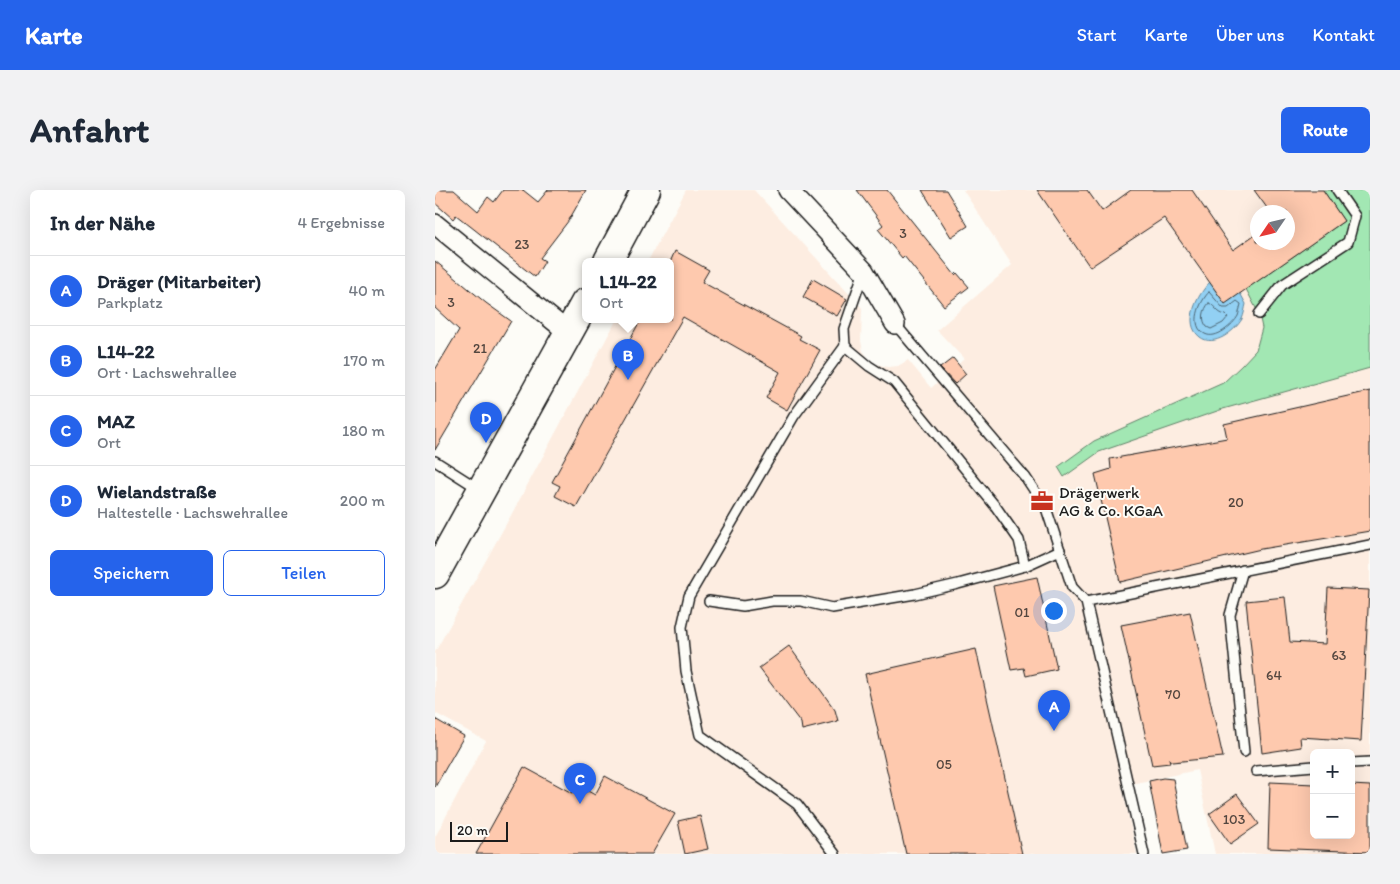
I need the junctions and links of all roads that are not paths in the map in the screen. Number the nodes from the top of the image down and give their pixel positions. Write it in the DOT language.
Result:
graph roads {
  1 [pos="645,190"];
  2 [pos="788,190"];
  3 [pos="1337,190"];
  4 [pos="435,224"];
  5 [pos="609,258"];
  6 [pos="864,271"];
  7 [pos="582,309"];
  8 [pos="1259,314"];
  9 [pos="895,324"];
  10 [pos="569,333"];
  11 [pos="845,346"];
  12 [pos="435,461"];
  13 [pos="482,490"];
  14 [pos="1370,545"];
  15 [pos="1060,550"];
  16 [pos="1025,566"];
  17 [pos="1243,570"];
  18 [pos="435,574"];
  19 [pos="709,601"];
  20 [pos="1086,602"];
  21 [pos="1244,752"];
  22 [pos="1370,762"];
  23 [pos="1355,763"];
  24 [pos="1310,766"];
  25 [pos="1256,771"];
  26 [pos="835,854"];
  27 [pos="1144,854"];
  1 -- 5 [label="main road"];
  2 -- 6 [label="street"];
  3 -- 8 [label="lane"];
  4 -- 10 [label="street"];
  6 -- 9 [label="street"];
  6 -- 11 [label="lane"];
  7 -- 10 [label="main road"];
  9 -- 15 [label="lane"];
  10 -- 13 [label="main road"];
  11 -- 16 [label="lane"];
  11 -- 26 [label="lane"];
  12 -- 13 [label="lane"];
  13 -- 18 [label="main road"];
  14 -- 17 [label="lane"];
  15 -- 16 [label="lane"];
  15 -- 20 [label="lane"];
  16 -- 19 [label="lane"];
  17 -- 20 [label="lane"];
  17 -- 21 [label="lane"];
  20 -- 27 [label="lane"];
  22 -- 23 [label="lane"];
  24 -- 25 [label="lane"];
}
